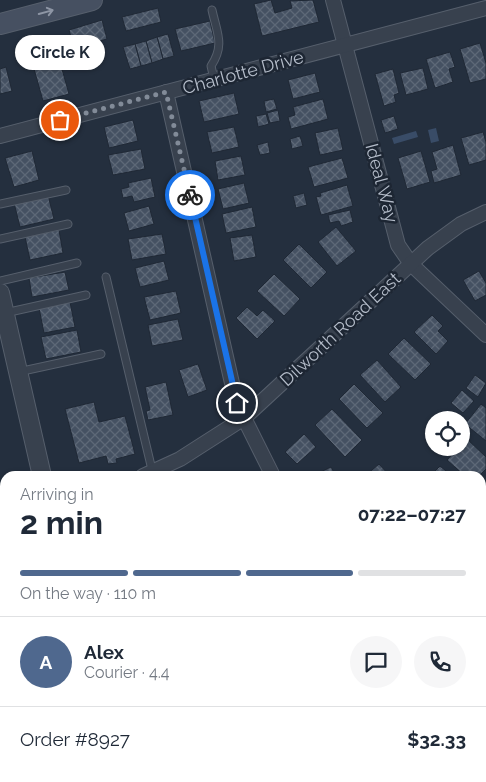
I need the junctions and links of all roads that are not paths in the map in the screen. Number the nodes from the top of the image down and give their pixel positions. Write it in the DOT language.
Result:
graph roads {
  1 [pos="92,0"];
  2 [pos="333,0"];
  3 [pos="486,8"];
  4 [pos="212,10"];
  5 [pos="0,24"];
  6 [pos="345,45"];
  7 [pos="214,79"];
  8 [pos="166,92"];
  9 [pos="0,136"];
  10 [pos="66,190"];
  11 [pos="0,204"];
  12 [pos="486,212"];
  13 [pos="68,224"];
  14 [pos="0,239"];
  15 [pos="76,263"];
  16 [pos="411,264"];
  17 [pos="106,277"];
  18 [pos="0,281"];
  19 [pos="0,293"];
  20 [pos="86,294"];
  21 [pos="4,313"];
  22 [pos="486,335"];
  23 [pos="101,354"];
  24 [pos="18,372"];
  25 [pos="244,418"];
  26 [pos="41,471"];
  27 [pos="149,471"];
  28 [pos="157,471"];
  29 [pos="270,471"];
  5 -- 1 [label="main road, one-way"];
  2 -- 6 [label="street, Ideal Way"];
  3 -- 6 [label="street, Charlotte Drive"];
  4 -- 7 [label="lane"];
  6 -- 7 [label="street, Charlotte Drive"];
  6 -- 16 [label="street, Ideal Way"];
  7 -- 8 [label="street, Charlotte Drive"];
  8 -- 9 [label="street, Charlotte Drive"];
  8 -- 25 [label="street"];
  10 -- 11 [label="lane"];
  12 -- 16 [label="street, Dilworth Road East"];
  13 -- 14 [label="lane"];
  15 -- 18 [label="lane"];
  16 -- 22 [label="street, Ideal Way"];
  16 -- 25 [label="street, Dilworth Road East"];
  17 -- 27 [label="lane"];
  19 -- 21 [label="street"];
  20 -- 21 [label="lane"];
  21 -- 24 [label="street"];
  23 -- 24 [label="lane"];
  24 -- 26 [label="street"];
  25 -- 28 [label="street, Dilworth Road East"];
  25 -- 29 [label="street"];
}
